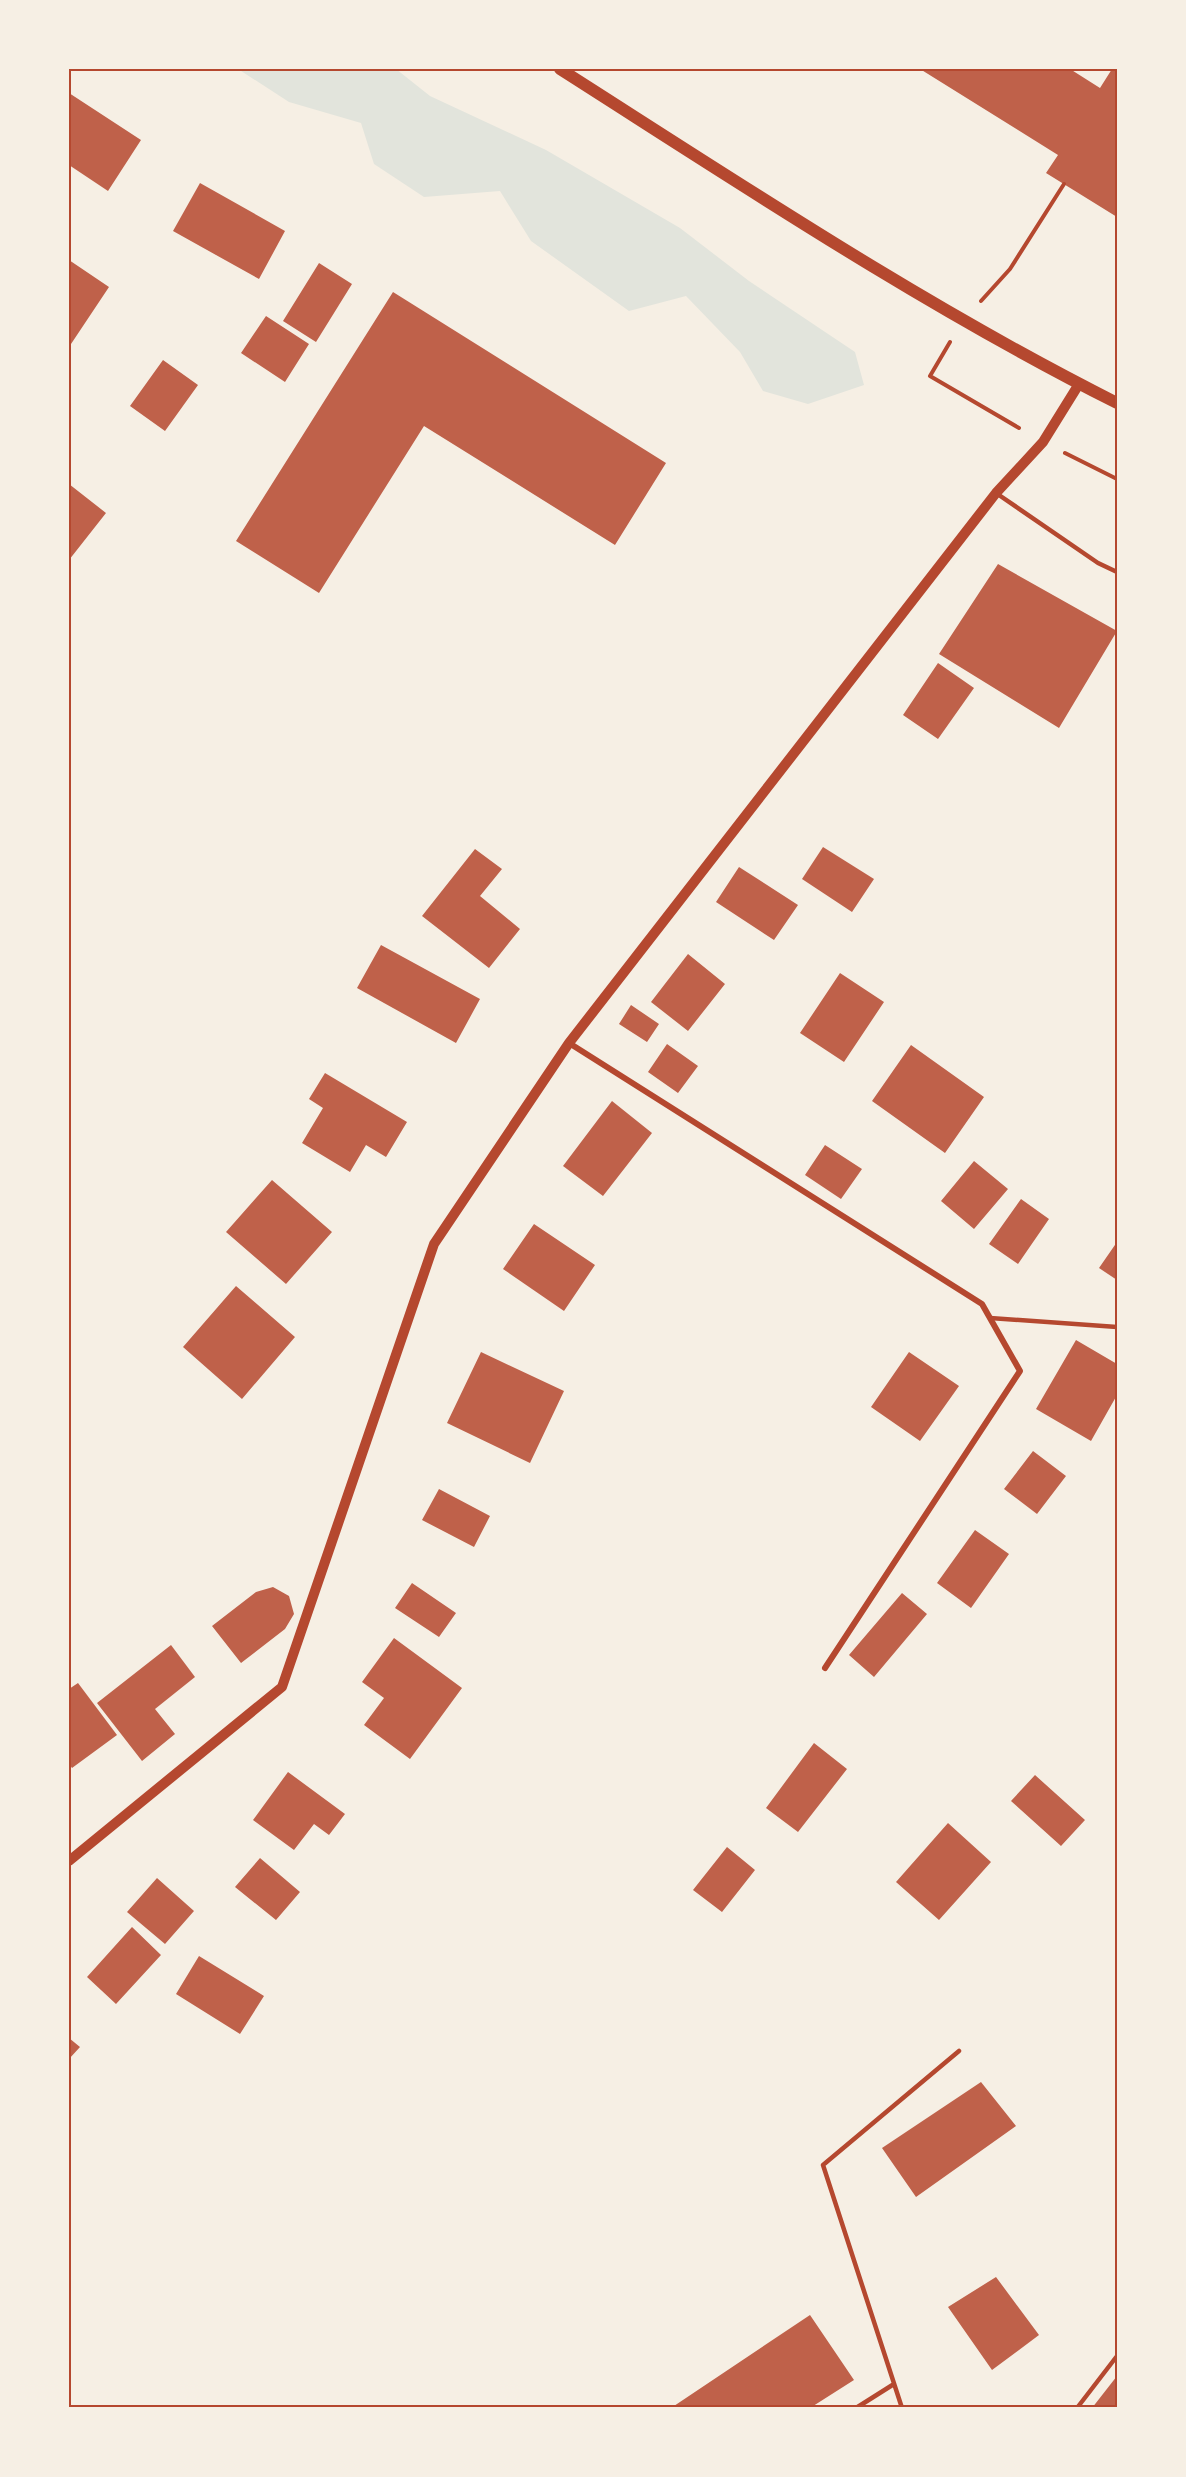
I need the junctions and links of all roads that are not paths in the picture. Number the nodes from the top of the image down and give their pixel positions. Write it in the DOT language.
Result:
graph roads {
  1 [pos="560,69"];
  2 [pos="1079,384"];
  3 [pos="1117,403"];
  4 [pos="996,493"];
  5 [pos="1117,572"];
  6 [pos="569,1043"];
  7 [pos="990,1318"];
  8 [pos="1117,1327"];
  9 [pos="825,1668"];
  10 [pos="69,1862"];
  11 [pos="958,2051"];
  12 [pos="1117,2356"];
  13 [pos="894,2384"];
  14 [pos="856,2408"];
  15 [pos="902,2408"];
  16 [pos="1077,2408"];
  1 -- 2 [label="main road"];
  2 -- 3 [label="main road"];
  2 -- 4 [label="street"];
  4 -- 5 [label="lane"];
  4 -- 6 [label="street"];
  6 -- 7 [label="street"];
  6 -- 10 [label="street"];
  7 -- 8 [label="lane"];
  7 -- 9 [label="street"];
  11 -- 13 [label="lane"];
  12 -- 16 [label="lane"];
  13 -- 14 [label="lane"];
  13 -- 15 [label="lane"];
}
